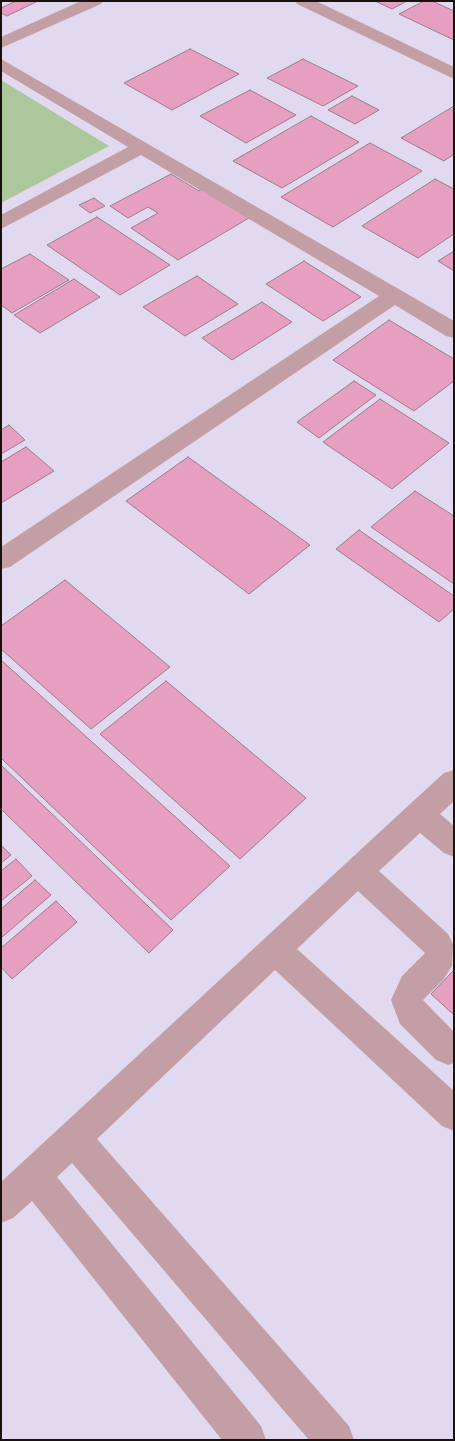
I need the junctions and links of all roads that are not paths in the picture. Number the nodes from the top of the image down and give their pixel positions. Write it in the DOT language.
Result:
graph roads {
  1 [pos="95,1"];
  2 [pos="303,1"];
  3 [pos="1,44"];
  4 [pos="1,64"];
  5 [pos="454,74"];
  6 [pos="142,147"];
  7 [pos="1,223"];
  8 [pos="394,296"];
  9 [pos="454,331"];
  10 [pos="1,560"];
  11 [pos="454,782"];
  12 [pos="419,814"];
  13 [pos="454,844"];
  14 [pos="358,871"];
  15 [pos="274,949"];
  16 [pos="448,1049"];
  17 [pos="454,1114"];
  18 [pos="73,1138"];
  19 [pos="33,1176"];
  20 [pos="1,1206"];
  21 [pos="247,1440"];
  22 [pos="335,1440"];
  1 -- 3 [label="lane"];
  2 -- 5 [label="lane"];
  4 -- 6 [label="lane"];
  6 -- 7 [label="lane"];
  6 -- 8 [label="lane"];
  8 -- 9 [label="lane"];
  8 -- 10 [label="lane"];
  11 -- 12 [label="lane"];
  12 -- 13 [label="lane"];
  12 -- 14 [label="lane"];
  14 -- 15 [label="lane"];
  14 -- 16 [label="lane"];
  15 -- 17 [label="lane"];
  15 -- 18 [label="lane"];
  18 -- 19 [label="lane"];
  18 -- 22 [label="lane"];
  19 -- 20 [label="lane"];
  19 -- 21 [label="lane"];
}
